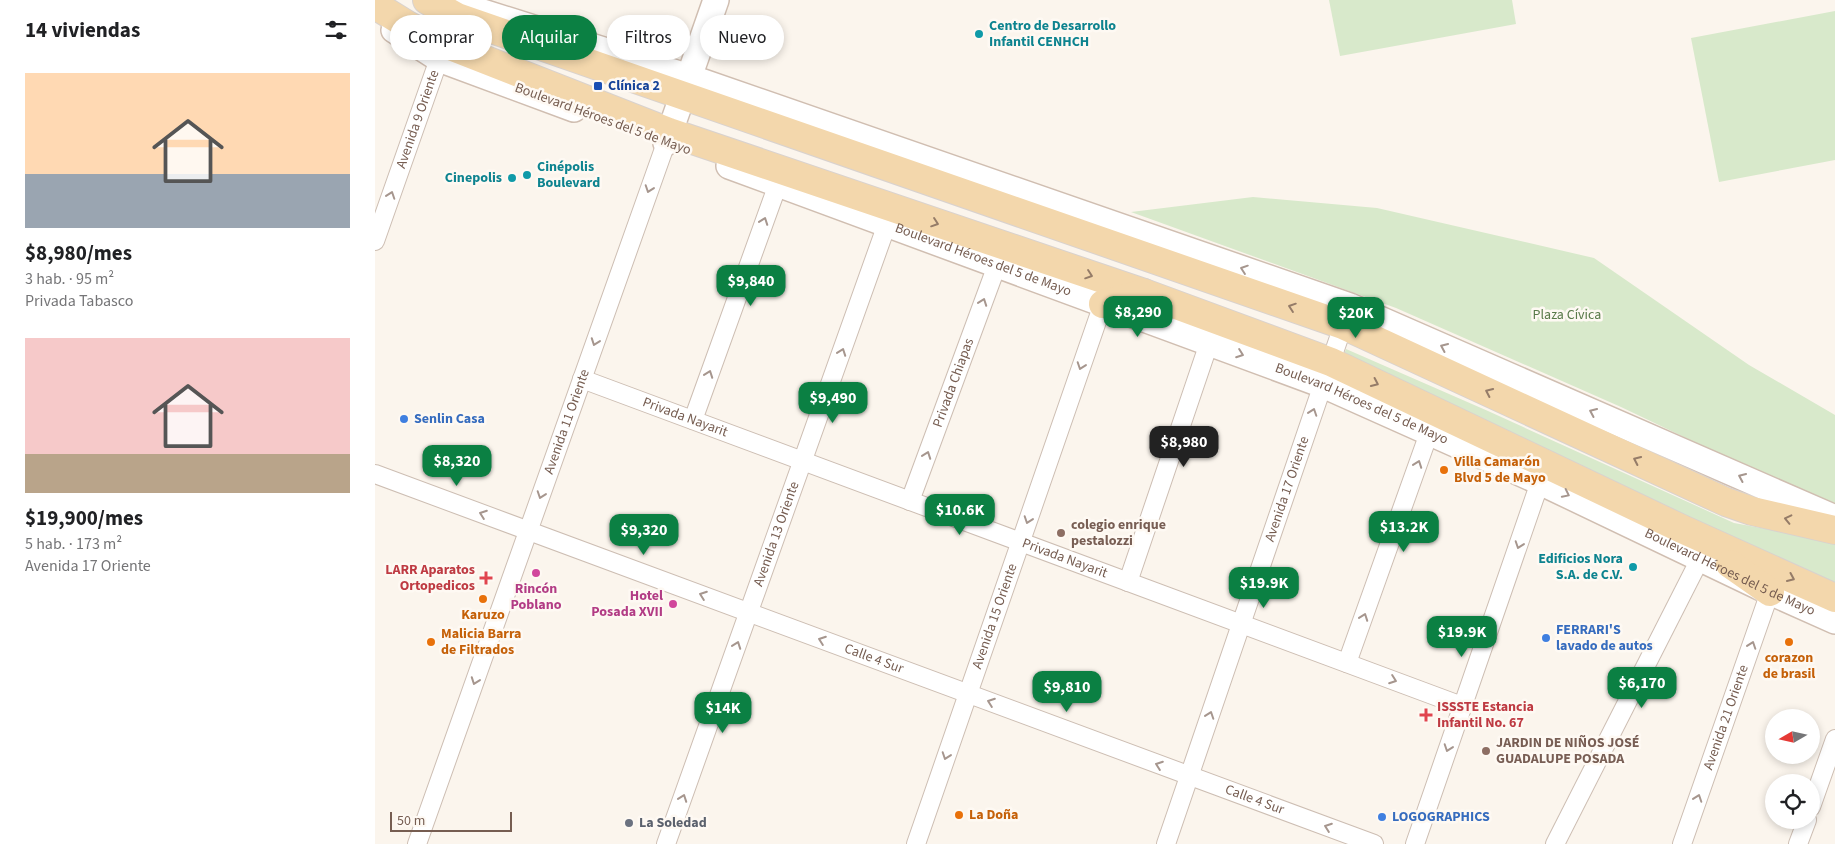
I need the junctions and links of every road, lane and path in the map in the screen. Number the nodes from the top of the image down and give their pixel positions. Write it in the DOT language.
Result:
graph roads {
  1 [pos="427,0"];
  2 [pos="716,0"];
  3 [pos="375,5"];
  4 [pos="459,6"];
  5 [pos="391,15"];
  6 [pos="375,17"];
  7 [pos="390,25"];
  8 [pos="439,60"];
  9 [pos="463,60"];
  10 [pos="686,86"];
  11 [pos="667,138"];
  12 [pos="778,184"];
  13 [pos="887,224"];
  14 [pos="375,241"];
  15 [pos="997,265"];
  16 [pos="1144,293"];
  17 [pos="1103,304"];
  18 [pos="1347,315"];
  19 [pos="1209,343"];
  20 [pos="1327,374"];
  21 [pos="582,379"];
  22 [pos="693,420"];
  23 [pos="1429,432"];
  24 [pos="803,461"];
  25 [pos="375,474"];
  26 [pos="1540,482"];
  27 [pos="910,501"];
  28 [pos="1835,518"];
  29 [pos="1682,529"];
  30 [pos="528,530"];
  31 [pos="1835,530"];
  32 [pos="1020,542"];
  33 [pos="1700,559"];
  34 [pos="1128,582"];
  35 [pos="1770,592"];
  36 [pos="1835,598"];
  37 [pos="748,612"];
  38 [pos="1835,621"];
  39 [pos="1241,624"];
  40 [pos="1347,663"];
  41 [pos="968,694"];
  42 [pos="1462,706"];
  43 [pos="1835,739"];
  44 [pos="1189,776"];
  45 [pos="1820,782"];
  46 [pos="1804,829"];
  47 [pos="417,844"];
  48 [pos="666,844"];
  49 [pos="916,844"];
  50 [pos="1166,844"];
  51 [pos="1374,844"];
  52 [pos="1415,844"];
  53 [pos="1555,844"];
  54 [pos="1682,844"];
  55 [pos="1798,844"];
  1 -- 4 [label="main road"];
  2 -- 10 [label="street, Avenida 11 Oriente"];
  3 -- 5 [label="main road, Boulevard Héroes del 5 de Mayo"];
  4 -- 10 [label="main road"];
  6 -- 7 [label="street, Boulevard Héroes del 5 de Mayo"];
  14 -- 8 [label="street, Avenida 9 Oriente, one-way"];
  9 -- 11 [label="main road, Boulevard Héroes del 5 de Mayo"];
  10 -- 11 [label="street, Avenida 11 Oriente"];
  18 -- 10 [label="main road, one-way"];
  11 -- 12 [label="street, Boulevard Héroes del 5 de Mayo"];
  11 -- 16 [label="main road, Boulevard Héroes del 5 de Mayo, one-way"];
  11 -- 21 [label="street, Avenida 11 Oriente, one-way"];
  12 -- 13 [label="street, Boulevard Héroes del 5 de Mayo"];
  22 -- 12 [label="street, one-way"];
  13 -- 15 [label="street, Boulevard Héroes del 5 de Mayo"];
  24 -- 13 [label="street, Avenida 13 Oriente, one-way"];
  15 -- 17 [label="street, Boulevard Héroes del 5 de Mayo"];
  27 -- 15 [label="street, Privada Chiapas, one-way"];
  16 -- 17 [label="main road"];
  16 -- 20 [label="main road, Boulevard Héroes del 5 de Mayo"];
  17 -- 19 [label="street, Boulevard Héroes del 5 de Mayo"];
  17 -- 32 [label="street, Avenida 15 Oriente, one-way"];
  18 -- 20 [label="street, Avenida 17 Oriente"];
  28 -- 18 [label="street, one-way"];
  31 -- 18 [label="main road, one-way"];
  19 -- 20 [label="street, Boulevard Héroes del 5 de Mayo, one-way"];
  19 -- 34 [label="street"];
  20 -- 23 [label="street, Boulevard Héroes del 5 de Mayo"];
  20 -- 29 [label="main road, Boulevard Héroes del 5 de Mayo, one-way"];
  39 -- 20 [label="street, Avenida 17 Oriente, one-way"];
  21 -- 22 [label="street, Privada Nayarit"];
  21 -- 30 [label="street, Avenida 11 Oriente, one-way"];
  22 -- 24 [label="street, Privada Nayarit"];
  23 -- 26 [label="street, Boulevard Héroes del 5 de Mayo"];
  40 -- 23 [label="street, one-way"];
  24 -- 27 [label="street, Privada Nayarit"];
  24 -- 37 [label="street, Avenida 13 Oriente"];
  30 -- 25 [label="street, Calle 4 Sur, one-way"];
  26 -- 33 [label="street, Boulevard Héroes del 5 de Mayo, one-way"];
  26 -- 42 [label="street, one-way"];
  27 -- 32 [label="street, Privada Nayarit"];
  29 -- 35 [label="main road"];
  29 -- 36 [label="main road, Boulevard Héroes del 5 de Mayo, one-way"];
  37 -- 30 [label="street, Calle 4 Sur, one-way"];
  30 -- 47 [label="street, Avenida 11 Oriente, one-way"];
  32 -- 34 [label="street, Privada Nayarit"];
  32 -- 41 [label="street, Avenida 15 Oriente"];
  33 -- 35 [label="street, Boulevard Héroes del 5 de Mayo"];
  33 -- 53 [label="street"];
  34 -- 39 [label="street, Privada Nayarit"];
  35 -- 38 [label="street, Boulevard Héroes del 5 de Mayo"];
  54 -- 35 [label="street, Avenida 21 Oriente, one-way"];
  41 -- 37 [label="street, Calle 4 Sur, one-way"];
  48 -- 37 [label="street, Avenida 13 Oriente, one-way"];
  39 -- 40 [label="street, Privada Nayarit"];
  44 -- 39 [label="street, Avenida 17 Oriente, one-way"];
  40 -- 42 [label="street, Privada Nayarit, one-way"];
  44 -- 41 [label="street, Calle 4 Sur, one-way"];
  41 -- 49 [label="street, Avenida 15 Oriente, one-way"];
  42 -- 52 [label="street, one-way"];
  43 -- 45 [label="street"];
  44 -- 50 [label="street, Avenida 17 Oriente"];
  51 -- 44 [label="street, Calle 4 Sur, one-way"];
  46 -- 55 [label="street"];
}
